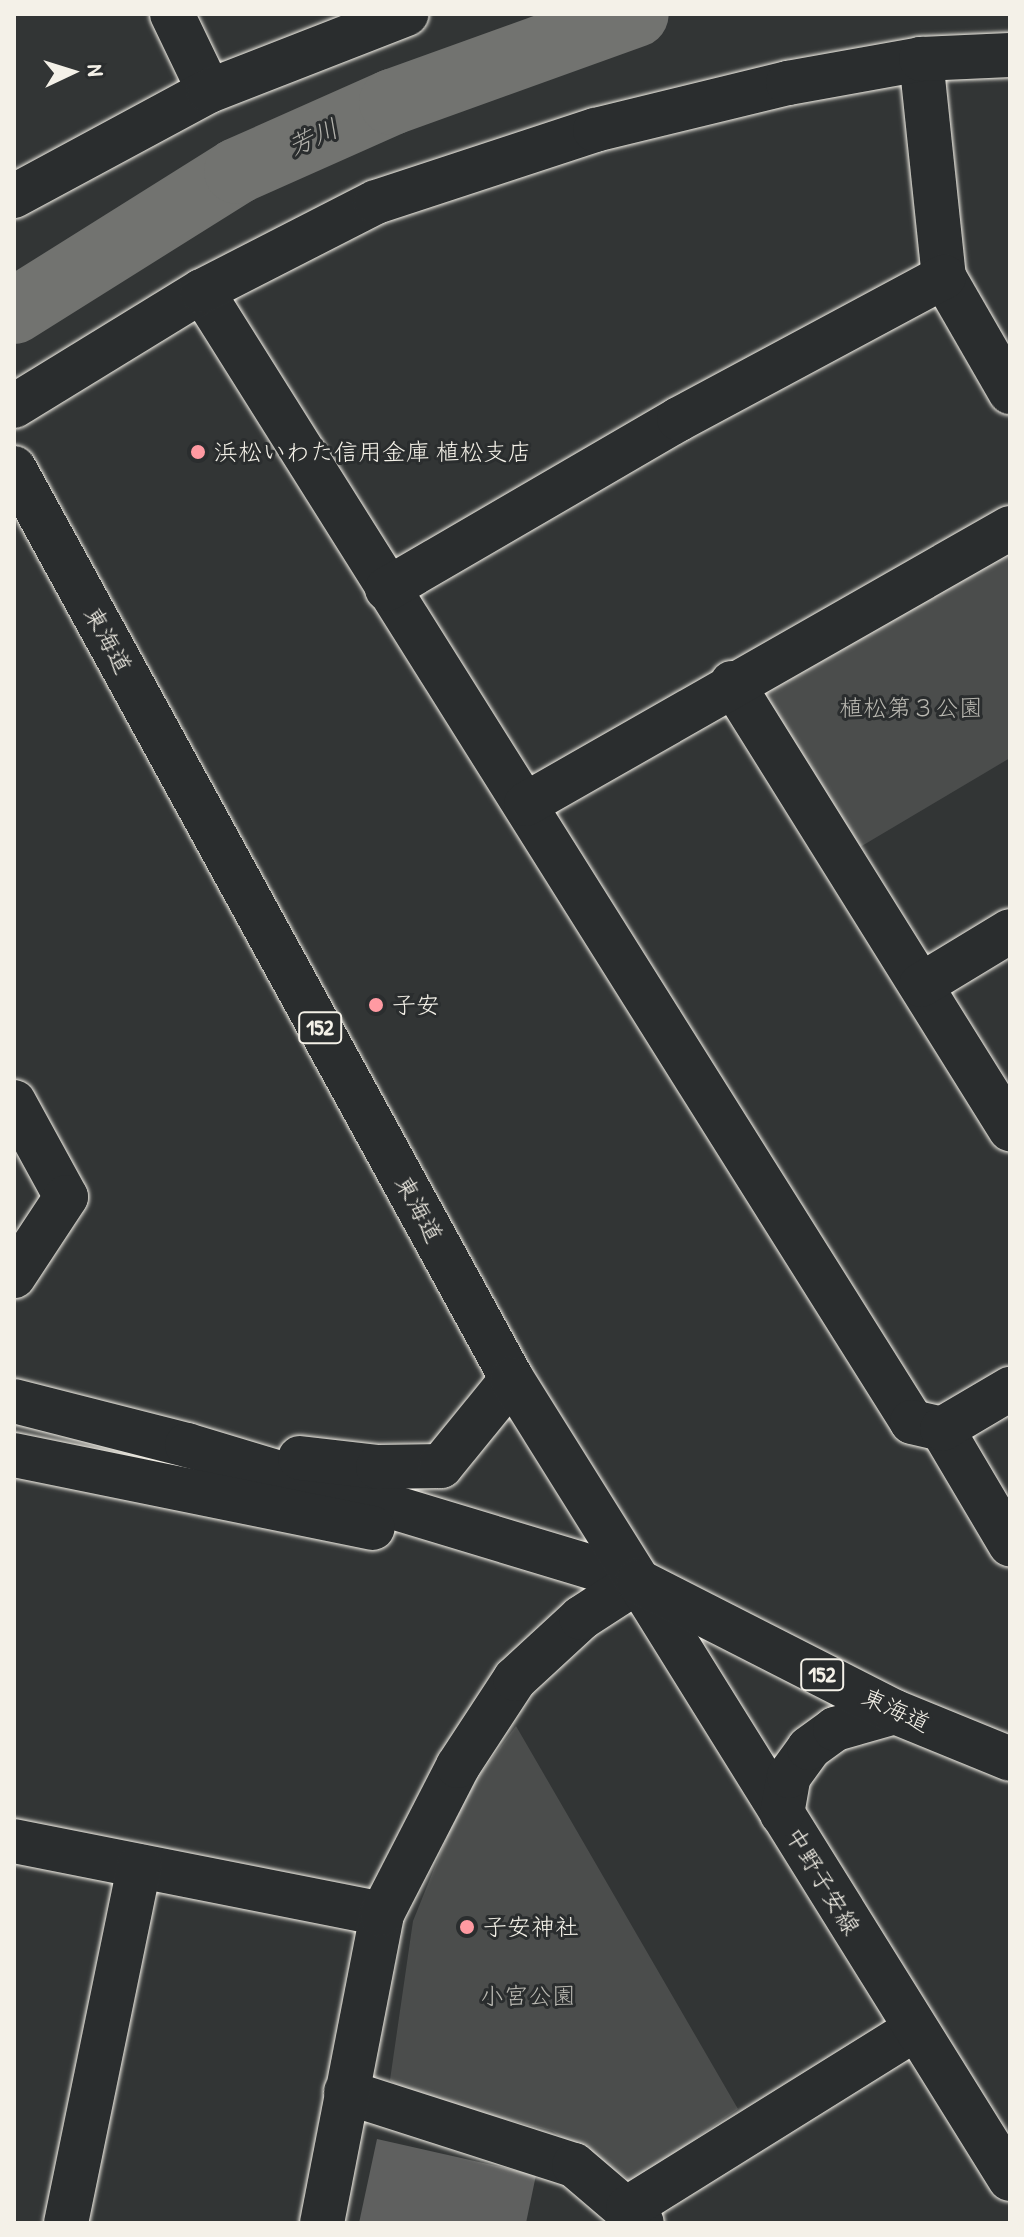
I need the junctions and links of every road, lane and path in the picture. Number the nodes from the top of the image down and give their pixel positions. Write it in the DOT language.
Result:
graph roads {
  1 [pos="172,14"];
  2 [pos="407,14"];
  3 [pos="1010,55"];
  4 [pos="921,59"];
  5 [pos="209,91"];
  6 [pos="14,196"];
  7 [pos="944,277"];
  8 [pos="202,291"];
  9 [pos="1010,392"];
  10 [pos="14,406"];
  11 [pos="14,468"];
  12 [pos="1010,528"];
  13 [pos="387,589"];
  14 [pos="732,683"];
  15 [pos="526,804"];
  16 [pos="1010,931"];
  17 [pos="921,985"];
  18 [pos="14,1102"];
  19 [pos="1010,1129"];
  20 [pos="14,1276"];
  21 [pos="512,1379"];
  22 [pos="1010,1389"];
  23 [pos="14,1401"];
  24 [pos="942,1429"];
  25 [pos="187,1445"];
  26 [pos="14,1455"];
  27 [pos="1010,1544"];
  28 [pos="638,1581"];
  29 [pos="895,1712"];
  30 [pos="1010,1759"];
  31 [pos="782,1814"];
  32 [pos="14,1841"];
  33 [pos="139,1866"];
  34 [pos="382,1914"];
  35 [pos="914,2030"];
  36 [pos="346,2092"];
  37 [pos="1010,2179"];
  38 [pos="635,2215"];
  39 [pos="66,2223"];
  40 [pos="322,2223"];
  1 -- 5 [label="main road"];
  2 -- 5 [label="main road"];
  3 -- 4 [label="main road"];
  4 -- 7 [label="main road"];
  4 -- 8 [label="main road"];
  5 -- 6 [label="main road"];
  7 -- 9 [label="main road"];
  7 -- 13 [label="main road"];
  8 -- 10 [label="main road"];
  8 -- 13 [label="main road"];
  11 -- 21 [label="main road, 東海道 / 152"];
  12 -- 14 [label="main road"];
  13 -- 15 [label="main road"];
  14 -- 15 [label="main road"];
  14 -- 17 [label="main road"];
  15 -- 24 [label="main road"];
  16 -- 17 [label="main road"];
  17 -- 19 [label="main road"];
  18 -- 20 [label="main road"];
  21 -- 25 [label="main road"];
  21 -- 28 [label="main road, 東海道 / 152"];
  22 -- 24 [label="main road"];
  23 -- 25 [label="main road"];
  24 -- 27 [label="main road"];
  25 -- 28 [label="main road"];
  26 -- 28 [label="main road"];
  28 -- 29 [label="main road, 東海道 / 152"];
  28 -- 31 [label="main road, 中野子安線"];
  28 -- 34 [label="main road"];
  29 -- 30 [label="main road, 東海道 / 152"];
  29 -- 31 [label="main road"];
  31 -- 35 [label="main road, 中野子安線"];
  32 -- 33 [label="main road"];
  33 -- 34 [label="main road"];
  33 -- 39 [label="main road"];
  34 -- 36 [label="main road"];
  35 -- 37 [label="main road, 中野子安線"];
  35 -- 38 [label="main road"];
  36 -- 38 [label="main road"];
  36 -- 40 [label="main road"];
}
